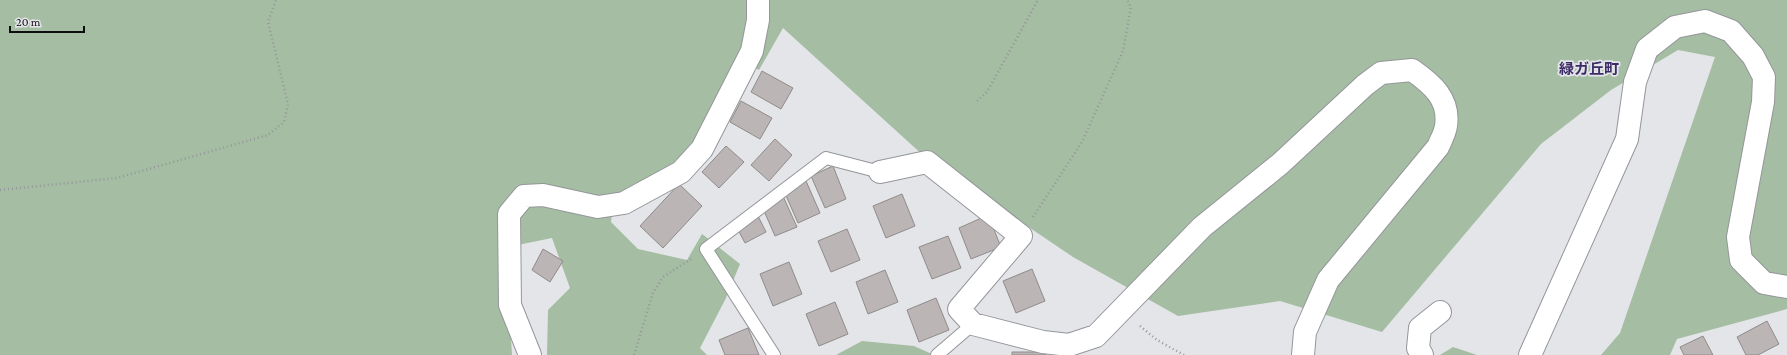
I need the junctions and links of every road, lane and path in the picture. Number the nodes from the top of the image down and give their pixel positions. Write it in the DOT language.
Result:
graph roads {
  1 [pos="276,0"];
  2 [pos="758,0"];
  3 [pos="1038,0"];
  4 [pos="1127,0"];
  5 [pos="977,101"];
  6 [pos="880,172"];
  7 [pos="0,190"];
  8 [pos="1021,236"];
  9 [pos="706,249"];
  10 [pos="1787,287"];
  11 [pos="1123,311"];
  12 [pos="1440,312"];
  13 [pos="973,324"];
  14 [pos="530,355"];
  15 [pos="634,355"];
  16 [pos="774,355"];
  17 [pos="937,355"];
  18 [pos="1184,355"];
  19 [pos="1303,355"];
  20 [pos="1422,355"];
  21 [pos="1530,355"];
  1 -- 7 [label="path"];
  2 -- 14 [label="street"];
  3 -- 5 [label="path"];
  4 -- 8 [label="path"];
  6 -- 8 [label="street"];
  6 -- 9 [label="lane"];
  8 -- 13 [label="street"];
  9 -- 15 [label="path"];
  9 -- 16 [label="lane"];
  10 -- 21 [label="street"];
  11 -- 13 [label="street"];
  11 -- 18 [label="path"];
  11 -- 19 [label="street"];
  12 -- 20 [label="street"];
  13 -- 17 [label="lane"];
}
